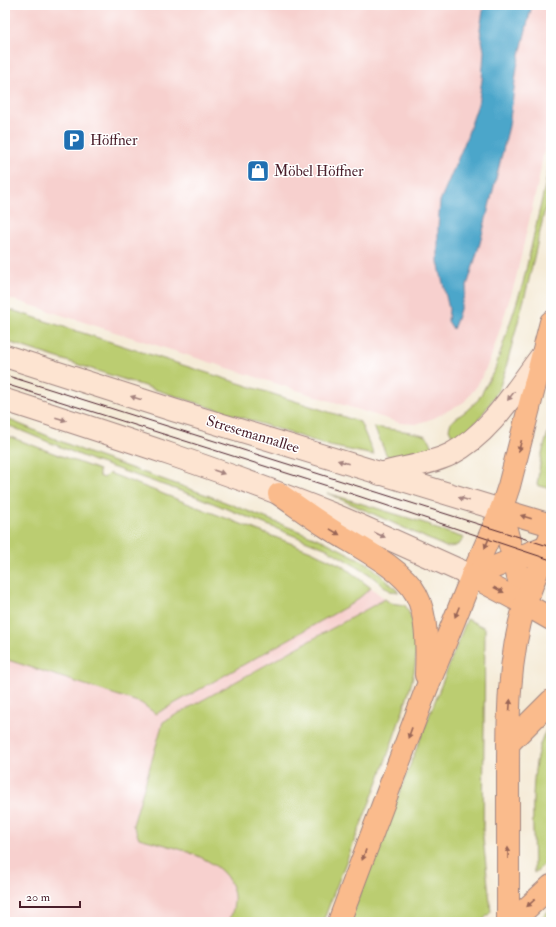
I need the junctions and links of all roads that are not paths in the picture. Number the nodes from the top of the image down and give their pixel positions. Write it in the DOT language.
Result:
graph roads {
  1 [pos="551,322"];
  2 [pos="543,354"];
  3 [pos="5,356"];
  4 [pos="5,400"];
  5 [pos="380,474"];
  6 [pos="279,494"];
  7 [pos="502,510"];
  8 [pos="551,525"];
  9 [pos="549,541"];
  10 [pos="515,560"];
  11 [pos="472,576"];
  12 [pos="525,604"];
  13 [pos="551,619"];
  14 [pos="426,690"];
  15 [pos="551,702"];
  16 [pos="508,744"];
  17 [pos="551,886"];
  18 [pos="339,922"];
  19 [pos="508,922"];
  20 [pos="512,922"];
  1 -- 2 [label="main road"];
  2 -- 5 [label="main road, one-way"];
  2 -- 7 [label="main road, one-way"];
  5 -- 3 [label="main road, Stresemannallee, one-way"];
  4 -- 6 [label="main road, one-way"];
  7 -- 5 [label="main road, Stresemannallee, one-way"];
  6 -- 11 [label="main road, one-way"];
  6 -- 14 [label="main road, one-way"];
  8 -- 7 [label="main road, Stresemannallee, one-way"];
  7 -- 10 [label="main road"];
  7 -- 11 [label="main road, one-way"];
  9 -- 10 [label="main road"];
  9 -- 12 [label="main road"];
  10 -- 11 [label="main road"];
  10 -- 12 [label="main road"];
  11 -- 12 [label="main road, one-way"];
  11 -- 14 [label="main road, one-way"];
  12 -- 13 [label="main road"];
  16 -- 12 [label="main road, one-way"];
  14 -- 18 [label="main road, one-way"];
  15 -- 16 [label="main road"];
  19 -- 16 [label="main road, one-way"];
  17 -- 20 [label="main road, one-way"];
}
